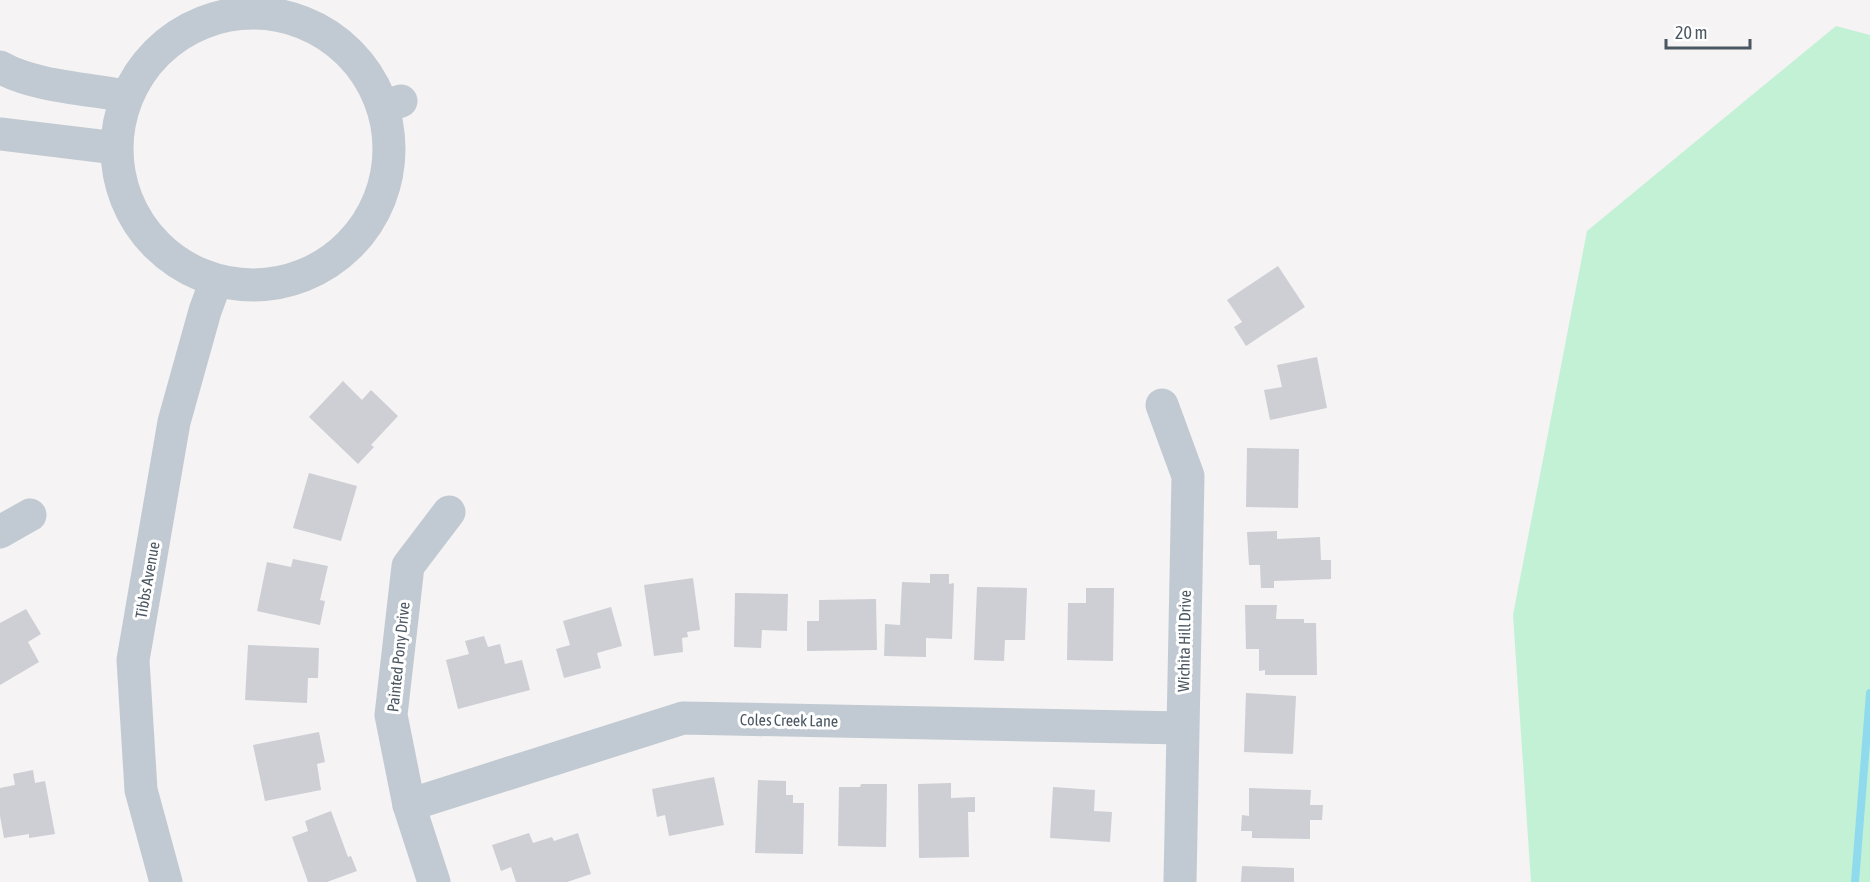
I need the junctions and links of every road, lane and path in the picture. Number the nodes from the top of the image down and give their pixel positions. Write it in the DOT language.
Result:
graph roads {
  1 [pos="310,11"];
  2 [pos="0,67"];
  3 [pos="126,96"];
  4 [pos="0,134"];
  5 [pos="116,147"];
  6 [pos="216,281"];
  7 [pos="1162,405"];
  8 [pos="449,513"];
  9 [pos="30,515"];
  10 [pos="0,532"];
  11 [pos="1182,728"];
  12 [pos="409,805"];
  13 [pos="166,882"];
  14 [pos="434,882"];
  15 [pos="1180,882"];
  1 -- 3 [label="street"];
  1 -- 6 [label="street"];
  2 -- 3 [label="street"];
  3 -- 5 [label="street"];
  4 -- 5 [label="street"];
  5 -- 6 [label="street"];
  6 -- 13 [label="street, Tibbs Avenue"];
  7 -- 11 [label="street, Wichita Hill Drive"];
  8 -- 12 [label="street, Painted Pony Drive"];
  9 -- 10 [label="street"];
  11 -- 12 [label="street, Coles Creek Lane"];
  11 -- 15 [label="street, Wichita Hill Drive"];
  12 -- 14 [label="street, Painted Pony Drive"];
}
